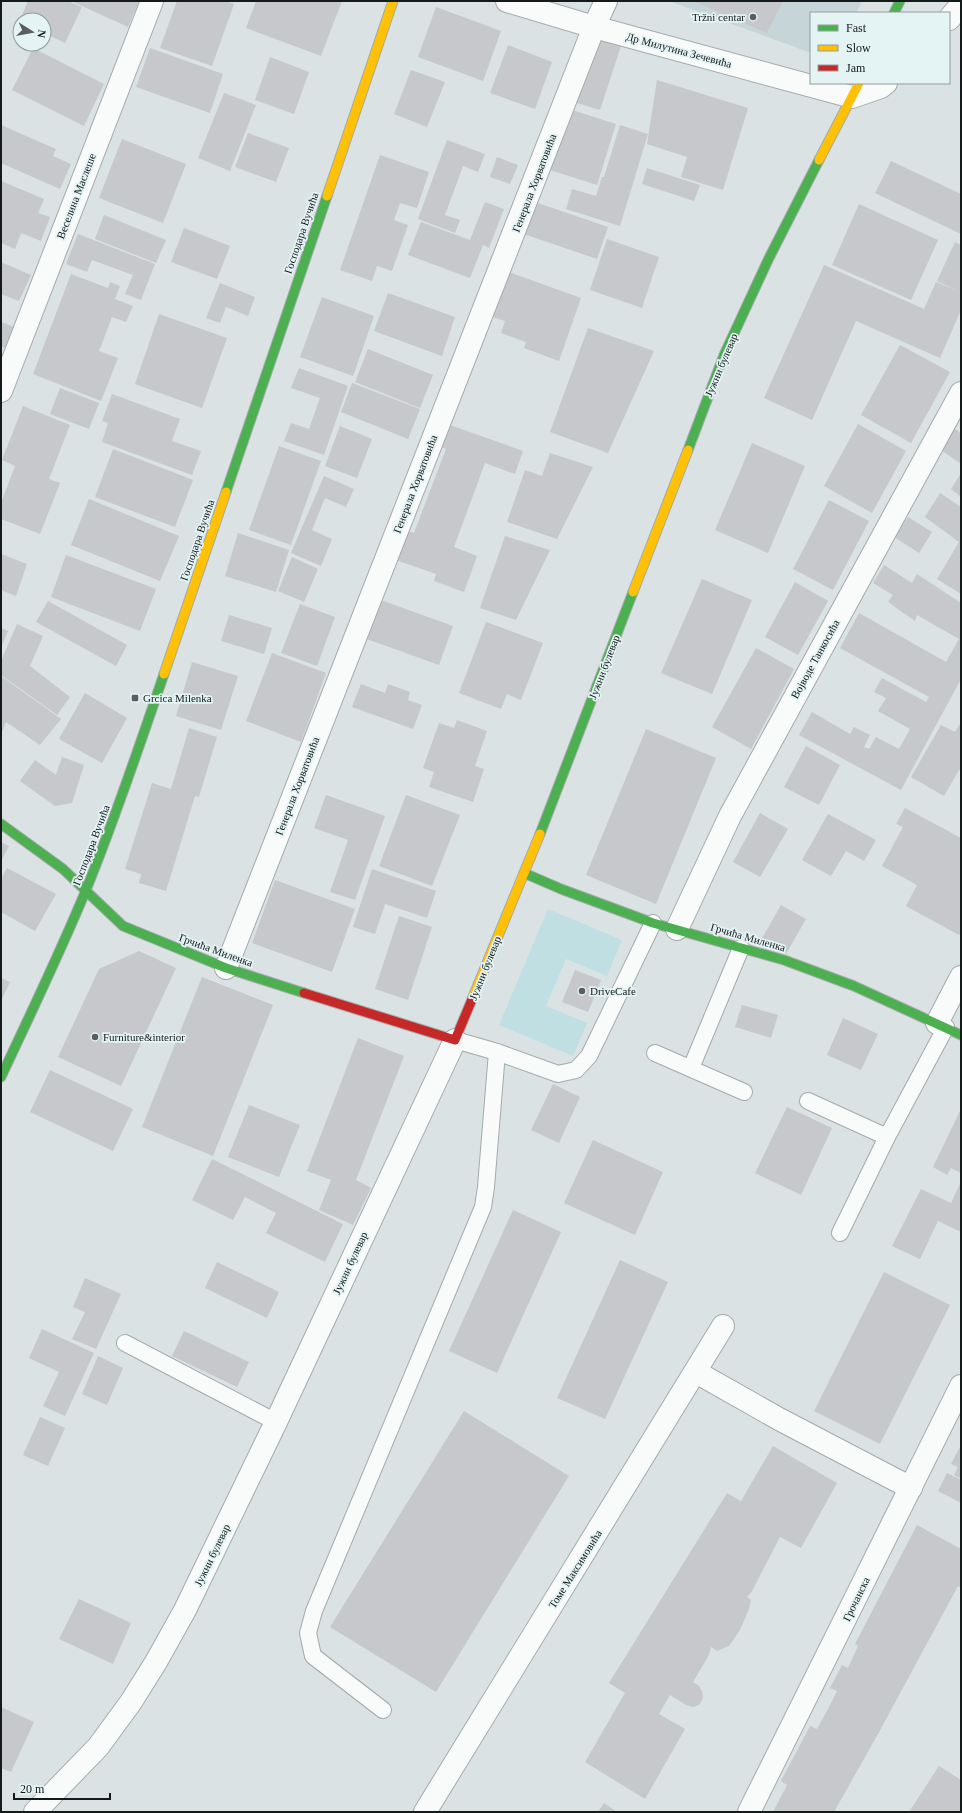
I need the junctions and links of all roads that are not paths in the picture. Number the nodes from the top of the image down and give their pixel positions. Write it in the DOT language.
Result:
graph roads {
  1 [pos="152,1"];
  2 [pos="393,1"];
  3 [pos="507,1"];
  4 [pos="606,1"];
  5 [pos="900,1"];
  6 [pos="961,5"];
  7 [pos="894,12"];
  8 [pos="950,19"];
  9 [pos="594,27"];
  10 [pos="810,79"];
  11 [pos="830,84"];
  12 [pos="885,84"];
  13 [pos="855,90"];
  14 [pos="1,391"];
  15 [pos="961,393"];
  16 [pos="1,824"];
  17 [pos="524,873"];
  18 [pos="86,890"];
  19 [pos="653,923"];
  20 [pos="677,929"];
  21 [pos="741,948"];
  22 [pos="226,968"];
  23 [pos="961,977"];
  24 [pos="941,1025"];
  25 [pos="961,1035"];
  26 [pos="455,1040"];
  27 [pos="497,1052"];
  28 [pos="654,1053"];
  29 [pos="691,1068"];
  30 [pos="1,1076"];
  31 [pos="744,1092"];
  32 [pos="808,1101"];
  33 [pos="887,1137"];
  34 [pos="840,1233"];
  35 [pos="723,1326"];
  36 [pos="125,1344"];
  37 [pos="696,1372"];
  38 [pos="961,1386"];
  39 [pos="276,1422"];
  40 [pos="911,1488"];
  41 [pos="383,1710"];
  42 [pos="35,1812"];
  43 [pos="426,1812"];
  44 [pos="749,1812"];
  1 -- 14 [label="street, Веселина Маслеше"];
  2 -- 18 [label="main road, Господара Вучића"];
  3 -- 9 [label="street, Др Милутина Зечевића"];
  4 -- 9 [label="street, Генерала Хорватовића"];
  5 -- 7 [label="main road"];
  6 -- 8 [label="street"];
  9 -- 10 [label="street, Др Милутина Зечевића"];
  9 -- 22 [label="street, Генерала Хорватовића"];
  11 -- 13 [label="street, Др Милутина Зечевића"];
  12 -- 13 [label="street"];
  13 -- 17 [label="main road, Јужни булевар"];
  15 -- 20 [label="street, Војводе Танкосића"];
  16 -- 18 [label="main road, Грчића Миленка"];
  17 -- 19 [label="main road, Грчића Миленка"];
  17 -- 26 [label="main road, Јужни булевар"];
  18 -- 22 [label="main road, Грчића Миленка"];
  18 -- 30 [label="main road, Господара Вучића"];
  19 -- 20 [label="main road, Грчића Миленка"];
  19 -- 27 [label="lane"];
  20 -- 21 [label="main road, Грчића Миленка"];
  21 -- 24 [label="main road, Грчића Миленка"];
  21 -- 29 [label="lane"];
  22 -- 26 [label="main road, Грчића Миленка"];
  23 -- 24 [label="street"];
  24 -- 25 [label="main road, Грчића Миленка"];
  24 -- 33 [label="lane"];
  26 -- 27 [label="lane"];
  26 -- 39 [label="street, Јужни булевар"];
  27 -- 41 [label="lane"];
  28 -- 29 [label="lane"];
  29 -- 31 [label="lane"];
  32 -- 33 [label="lane"];
  33 -- 34 [label="lane"];
  35 -- 37 [label="street, Томе Максимовића"];
  36 -- 39 [label="lane"];
  37 -- 40 [label="street"];
  37 -- 43 [label="street, Томе Максимовића"];
  38 -- 40 [label="street, Грочанска"];
  39 -- 42 [label="street, Јужни булевар"];
  40 -- 44 [label="street, Грочанска"];
}
